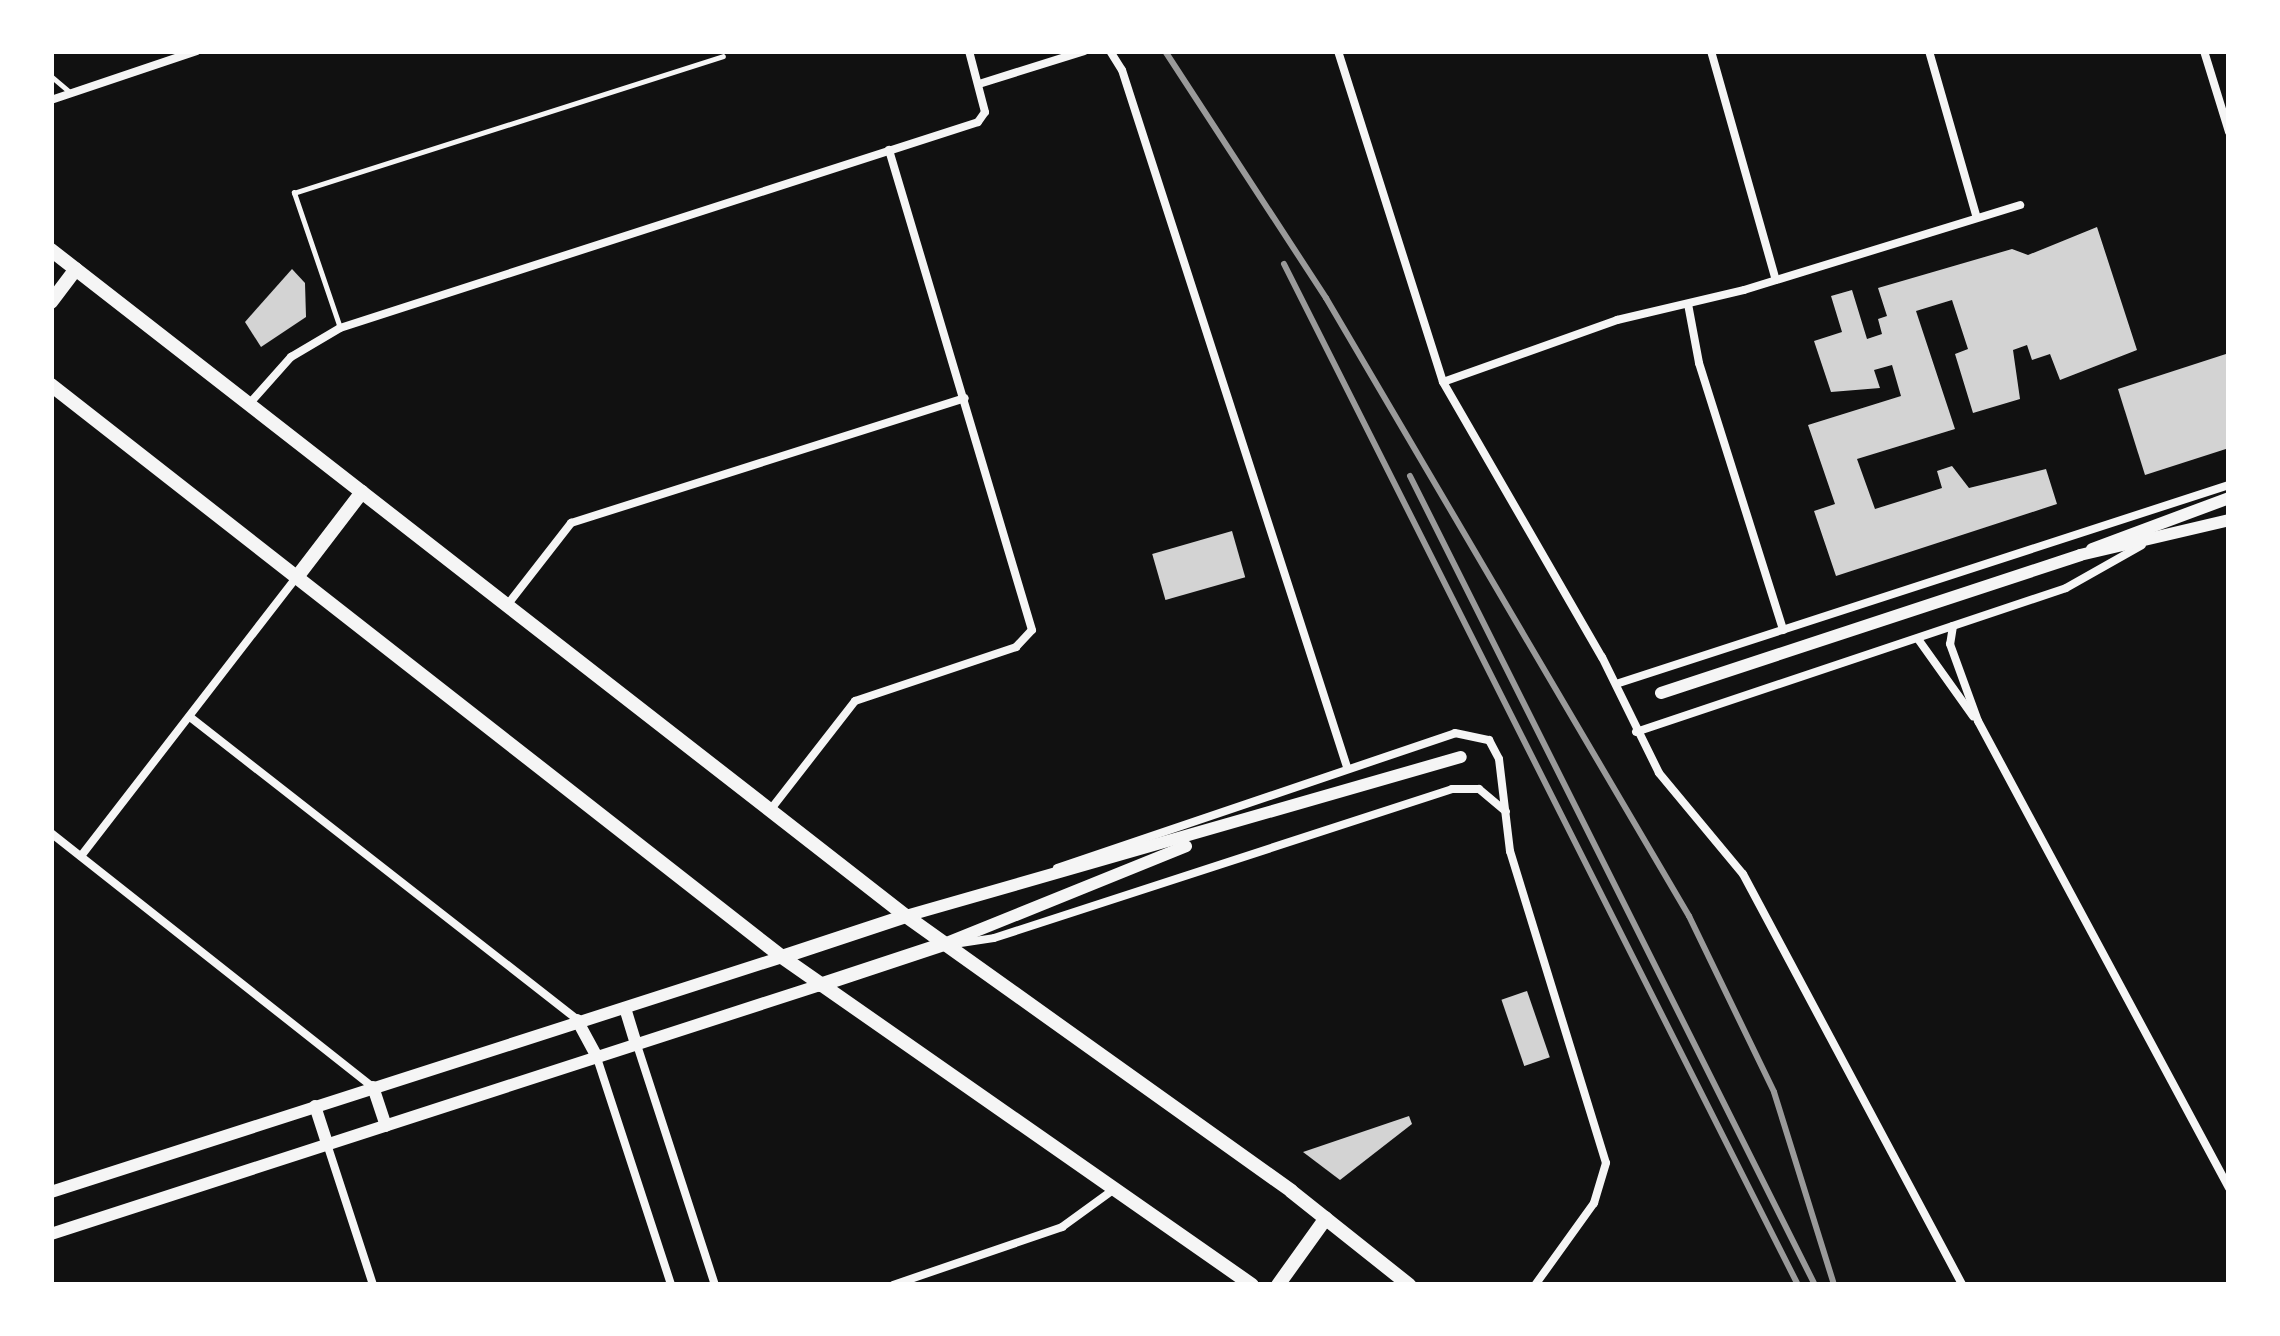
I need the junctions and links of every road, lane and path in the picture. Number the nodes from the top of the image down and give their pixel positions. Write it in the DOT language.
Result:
graph roads {
  1 [pos="196,51"];
  2 [pos="969,51"];
  3 [pos="1084,51"];
  4 [pos="1110,51"];
  5 [pos="1338,51"];
  6 [pos="1711,51"];
  7 [pos="1929,51"];
  8 [pos="2204,51"];
  9 [pos="723,56"];
  10 [pos="51,76"];
  11 [pos="979,84"];
  12 [pos="70,92"];
  13 [pos="51,100"];
  14 [pos="2229,132"];
  15 [pos="889,150"];
  16 [pos="2020,205"];
  17 [pos="1976,215"];
  18 [pos="51,250"];
  19 [pos="76,269"];
  20 [pos="1776,281"];
  21 [pos="51,302"];
  22 [pos="1688,304"];
  23 [pos="340,328"];
  24 [pos="1443,382"];
  25 [pos="51,385"];
  26 [pos="965,398"];
  27 [pos="249,404"];
  28 [pos="2229,484"];
  29 [pos="362,492"];
  30 [pos="2229,498"];
  31 [pos="2229,520"];
  32 [pos="2142,545"];
  33 [pos="2080,555"];
  34 [pos="297,577"];
  35 [pos="507,605"];
  36 [pos="1953,626"];
  37 [pos="1783,630"];
  38 [pos="1918,639"];
  39 [pos="1616,684"];
  40 [pos="1661,693"];
  41 [pos="190,717"];
  42 [pos="1978,721"];
  43 [pos="1636,732"];
  44 [pos="1461,757"];
  45 [pos="1347,766"];
  46 [pos="770,810"];
  47 [pos="1507,813"];
  48 [pos="1237,825"];
  49 [pos="51,833"];
  50 [pos="81,856"];
  51 [pos="1037,877"];
  52 [pos="906,916"];
  53 [pos="944,944"];
  54 [pos="782,957"];
  55 [pos="820,985"];
  56 [pos="625,1008"];
  57 [pos="577,1020"];
  58 [pos="636,1044"];
  59 [pos="597,1057"];
  60 [pos="373,1087"];
  61 [pos="315,1106"];
  62 [pos="386,1126"];
  63 [pos="327,1144"];
  64 [pos="2229,1188"];
  65 [pos="1113,1190"];
  66 [pos="51,1192"];
  67 [pos="1326,1218"];
  68 [pos="51,1234"];
  69 [pos="373,1285"];
  70 [pos="671,1285"];
  71 [pos="715,1285"];
  72 [pos="892,1285"];
  73 [pos="1252,1285"];
  74 [pos="1278,1285"];
  75 [pos="1409,1285"];
  76 [pos="1535,1285"];
  77 [pos="1962,1285"];
  1 -- 12 [label="street"];
  2 -- 11 [label="street"];
  3 -- 11 [label="street"];
  4 -- 45 [label="street"];
  5 -- 24 [label="street"];
  6 -- 20 [label="street"];
  7 -- 17 [label="street"];
  8 -- 14 [label="street"];
  9 -- 23 [label="lane"];
  10 -- 12 [label="lane"];
  11 -- 15 [label="street"];
  12 -- 13 [label="street"];
  15 -- 23 [label="street"];
  15 -- 26 [label="street"];
  16 -- 17 [label="street"];
  17 -- 20 [label="street"];
  18 -- 19 [label="main road"];
  19 -- 21 [label="main road"];
  19 -- 27 [label="main road"];
  20 -- 22 [label="street"];
  22 -- 24 [label="street"];
  22 -- 37 [label="street"];
  23 -- 27 [label="street"];
  24 -- 39 [label="street"];
  25 -- 34 [label="main road"];
  26 -- 35 [label="street"];
  26 -- 46 [label="street"];
  27 -- 29 [label="main road"];
  28 -- 37 [label="street"];
  29 -- 34 [label="main road"];
  29 -- 35 [label="main road"];
  30 -- 33 [label="main road"];
  31 -- 32 [label="main road"];
  32 -- 33 [label="main road"];
  32 -- 36 [label="street"];
  33 -- 40 [label="main road"];
  34 -- 41 [label="street"];
  34 -- 54 [label="main road"];
  35 -- 46 [label="main road"];
  36 -- 38 [label="street"];
  36 -- 42 [label="street"];
  37 -- 39 [label="street"];
  38 -- 42 [label="street"];
  38 -- 43 [label="street"];
  39 -- 43 [label="street"];
  41 -- 50 [label="street"];
  41 -- 57 [label="street"];
  42 -- 64 [label="street"];
  43 -- 77 [label="street"];
  44 -- 48 [label="main road"];
  45 -- 47 [label="street"];
  45 -- 51 [label="street"];
  46 -- 52 [label="main road"];
  47 -- 53 [label="street"];
  47 -- 76 [label="street"];
  48 -- 51 [label="main road"];
  48 -- 53 [label="main road"];
  49 -- 50 [label="street"];
  50 -- 60 [label="street"];
  51 -- 52 [label="main road"];
  52 -- 53 [label="main road"];
  52 -- 54 [label="main road"];
  53 -- 55 [label="main road"];
  53 -- 67 [label="main road"];
  54 -- 55 [label="main road"];
  54 -- 56 [label="main road"];
  55 -- 58 [label="main road"];
  55 -- 65 [label="main road"];
  56 -- 57 [label="main road"];
  56 -- 58 [label="main road"];
  57 -- 59 [label="main road"];
  57 -- 60 [label="main road"];
  58 -- 59 [label="main road"];
  58 -- 71 [label="street"];
  59 -- 62 [label="main road"];
  59 -- 70 [label="street"];
  60 -- 61 [label="main road"];
  60 -- 62 [label="main road"];
  61 -- 63 [label="main road"];
  61 -- 66 [label="main road"];
  62 -- 63 [label="main road"];
  63 -- 68 [label="main road"];
  63 -- 69 [label="street"];
  65 -- 72 [label="street"];
  65 -- 73 [label="main road"];
  67 -- 74 [label="main road"];
  67 -- 75 [label="main road"];
}
